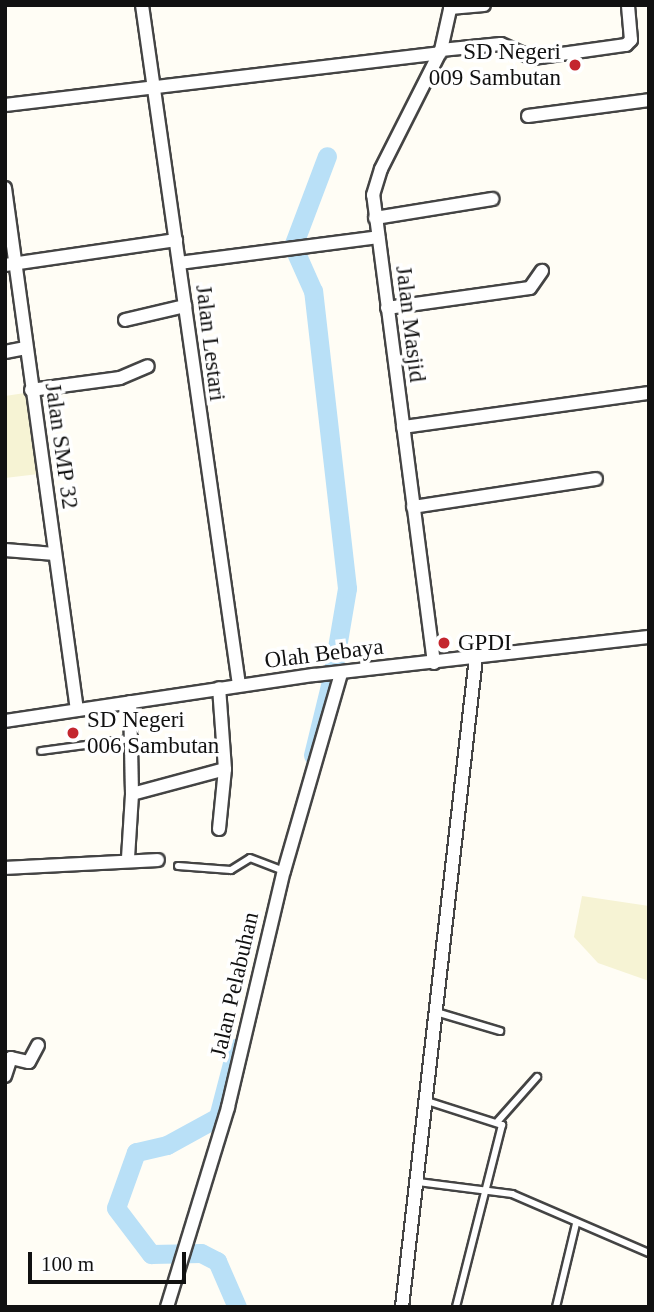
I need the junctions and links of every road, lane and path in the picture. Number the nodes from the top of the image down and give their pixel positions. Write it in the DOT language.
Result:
graph roads {
  1 [pos="142,5"];
  2 [pos="485,5"];
  3 [pos="628,5"];
  4 [pos="450,6"];
  5 [pos="441,52"];
  6 [pos="154,86"];
  7 [pos="649,100"];
  8 [pos="5,105"];
  9 [pos="528,116"];
  10 [pos="5,188"];
  11 [pos="6,196"];
  12 [pos="492,199"];
  13 [pos="375,218"];
  14 [pos="378,237"];
  15 [pos="176,240"];
  16 [pos="178,263"];
  17 [pos="10,264"];
  18 [pos="541,271"];
  19 [pos="185,306"];
  20 [pos="387,308"];
  21 [pos="125,320"];
  22 [pos="26,348"];
  23 [pos="5,352"];
  24 [pos="148,366"];
  25 [pos="32,390"];
  26 [pos="649,393"];
  27 [pos="403,427"];
  28 [pos="596,479"];
  29 [pos="413,507"];
  30 [pos="5,550"];
  31 [pos="55,554"];
  32 [pos="649,637"];
  33 [pos="476,658"];
  34 [pos="434,663"];
  35 [pos="338,673"];
  36 [pos="239,685"];
  37 [pos="219,688"];
  38 [pos="130,702"];
  39 [pos="77,710"];
  40 [pos="5,721"];
  41 [pos="131,739"];
  42 [pos="41,751"];
  43 [pos="225,769"];
  44 [pos="132,794"];
  45 [pos="219,829"];
  46 [pos="128,858"];
  47 [pos="158,860"];
  48 [pos="178,866"];
  49 [pos="5,868"];
  50 [pos="279,869"];
  51 [pos="436,1012"];
  52 [pos="500,1031"];
  53 [pos="38,1045"];
  54 [pos="5,1076"];
  55 [pos="537,1077"];
  56 [pos="427,1101"];
  57 [pos="498,1121"];
  58 [pos="418,1182"];
  59 [pos="488,1188"];
  60 [pos="576,1224"];
  61 [pos="649,1253"];
  62 [pos="167,1307"];
  63 [pos="402,1307"];
  64 [pos="456,1307"];
  65 [pos="556,1307"];
  1 -- 6 [label="street, Jalan Lestari"];
  2 -- 4 [label="street"];
  3 -- 5 [label="street"];
  4 -- 5 [label="street, Jalan Masjid"];
  5 -- 6 [label="street"];
  5 -- 13 [label="street, Jalan Masjid"];
  6 -- 8 [label="street"];
  6 -- 15 [label="street, Jalan Lestari"];
  7 -- 9 [label="street"];
  10 -- 11 [label="street, Jalan SMP 32"];
  11 -- 17 [label="street, Jalan SMP 32"];
  12 -- 13 [label="street"];
  13 -- 14 [label="street, Jalan Masjid"];
  14 -- 16 [label="street"];
  14 -- 20 [label="street, Jalan Masjid"];
  15 -- 16 [label="street, Jalan Lestari"];
  15 -- 17 [label="street"];
  16 -- 19 [label="street, Jalan Lestari"];
  17 -- 22 [label="street, Jalan SMP 32"];
  18 -- 20 [label="street"];
  19 -- 21 [label="street"];
  19 -- 36 [label="street, Jalan Lestari"];
  20 -- 27 [label="street, Jalan Masjid"];
  22 -- 23 [label="street"];
  22 -- 25 [label="street, Jalan SMP 32"];
  24 -- 25 [label="street"];
  25 -- 31 [label="street, Jalan SMP 32"];
  26 -- 27 [label="street"];
  27 -- 29 [label="street, Jalan Masjid"];
  28 -- 29 [label="street"];
  29 -- 34 [label="street, Jalan Masjid"];
  30 -- 31 [label="street"];
  31 -- 39 [label="street, Jalan SMP 32"];
  32 -- 33 [label="street, Olah Bebaya"];
  33 -- 34 [label="street, Olah Bebaya"];
  33 -- 51 [label="street"];
  34 -- 35 [label="street, Olah Bebaya"];
  35 -- 36 [label="street, Olah Bebaya"];
  35 -- 50 [label="street, Jalan Pelabuhan"];
  36 -- 37 [label="street, Olah Bebaya"];
  37 -- 38 [label="street, Olah Bebaya"];
  37 -- 43 [label="street"];
  38 -- 39 [label="street, Olah Bebaya"];
  38 -- 41 [label="street"];
  39 -- 40 [label="street, Olah Bebaya"];
  41 -- 42 [label="lane"];
  41 -- 44 [label="street"];
  43 -- 44 [label="street"];
  43 -- 45 [label="street"];
  44 -- 46 [label="street"];
  46 -- 47 [label="street"];
  46 -- 49 [label="street"];
  48 -- 50 [label="lane"];
  50 -- 62 [label="street, Jalan Pelabuhan"];
  51 -- 52 [label="lane"];
  51 -- 56 [label="street"];
  53 -- 54 [label="street"];
  55 -- 57 [label="lane"];
  56 -- 57 [label="lane"];
  56 -- 58 [label="street"];
  57 -- 59 [label="lane"];
  58 -- 59 [label="lane"];
  58 -- 63 [label="street"];
  59 -- 60 [label="lane"];
  59 -- 64 [label="lane"];
  60 -- 61 [label="lane"];
  60 -- 65 [label="lane"];
}
